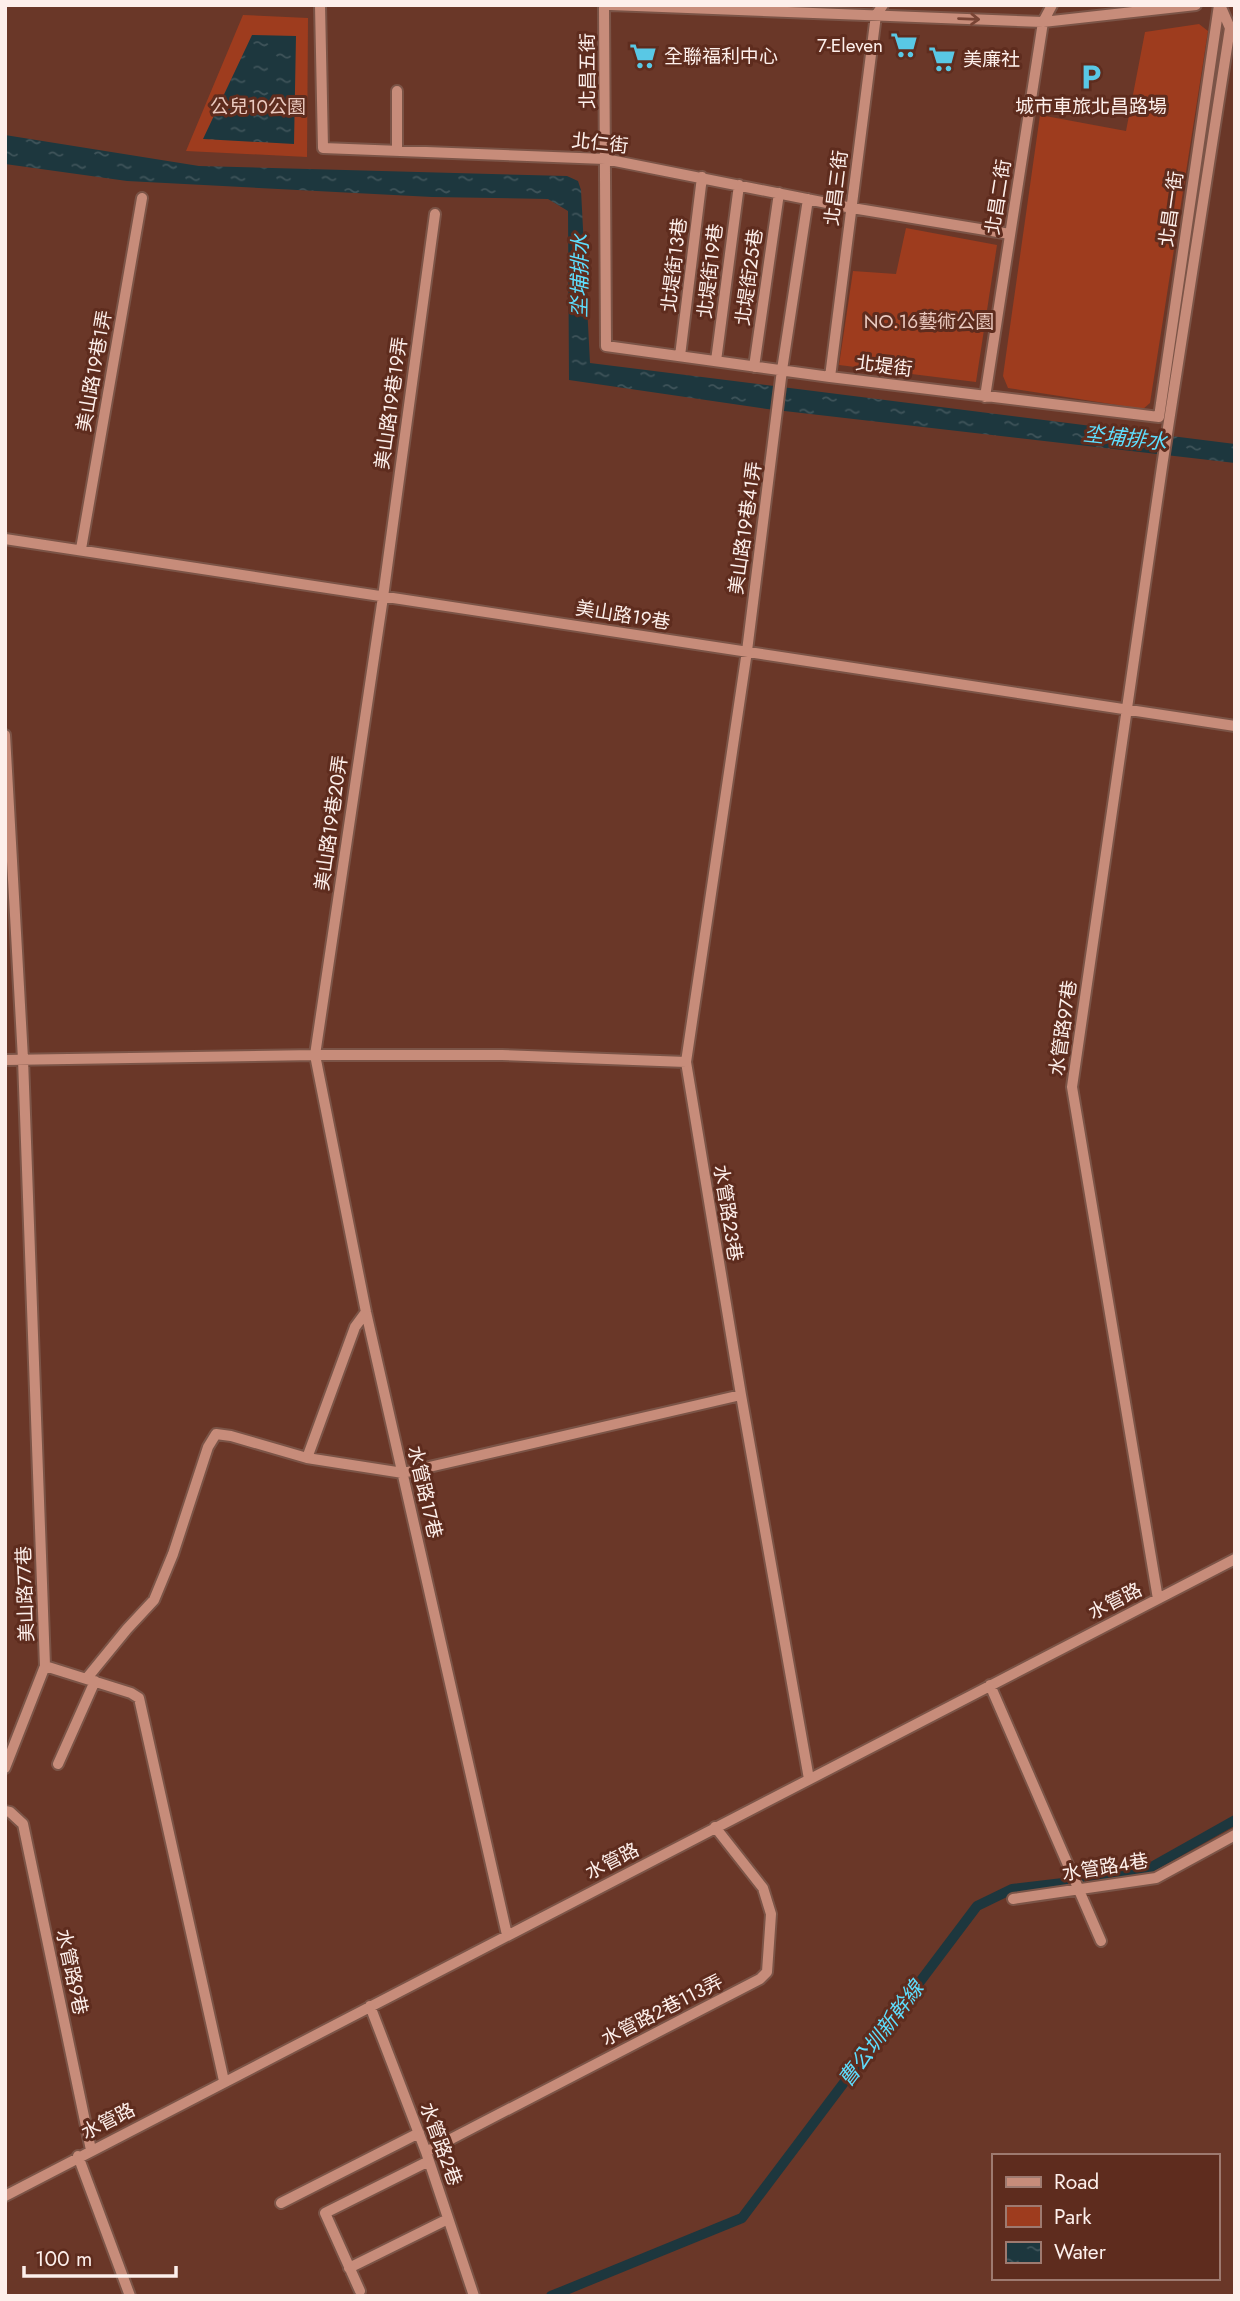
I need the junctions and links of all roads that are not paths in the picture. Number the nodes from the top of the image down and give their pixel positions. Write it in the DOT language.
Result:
graph roads {
  1 [pos="320,5"];
  2 [pos="604,5"];
  3 [pos="611,5"];
  4 [pos="883,5"];
  5 [pos="1052,5"];
  6 [pos="1196,5"];
  7 [pos="1219,5"];
  8 [pos="876,15"];
  9 [pos="1043,22"];
  10 [pos="397,91"];
  11 [pos="397,151"];
  12 [pos="605,159"];
  13 [pos="702,177"];
  14 [pos="739,185"];
  15 [pos="779,193"];
  16 [pos="142,198"];
  17 [pos="808,199"];
  18 [pos="852,208"];
  19 [pos="435,214"];
  20 [pos="1010,234"];
  21 [pos="606,346"];
  22 [pos="680,356"];
  23 [pos="716,361"];
  24 [pos="754,366"];
  25 [pos="782,375"];
  26 [pos="830,377"];
  27 [pos="985,397"];
  28 [pos="1163,419"];
  29 [pos="1163,460"];
  30 [pos="5,539"];
  31 [pos="81,550"];
  32 [pos="383,597"];
  33 [pos="747,651"];
  34 [pos="1128,710"];
  35 [pos="1235,726"];
  36 [pos="5,735"];
  37 [pos="314,1055"];
  38 [pos="23,1059"];
  39 [pos="5,1060"];
  40 [pos="686,1062"];
  41 [pos="366,1312"];
  42 [pos="741,1395"];
  43 [pos="307,1458"];
  44 [pos="403,1473"];
  45 [pos="1235,1559"];
  46 [pos="1158,1599"];
  47 [pos="45,1666"];
  48 [pos="91,1679"];
  49 [pos="990,1685"];
  50 [pos="58,1764"];
  51 [pos="5,1768"];
  52 [pos="809,1779"];
  53 [pos="5,1811"];
  54 [pos="715,1828"];
  55 [pos="1235,1835"];
  56 [pos="1080,1888"];
  57 [pos="1013,1899"];
  58 [pos="506,1935"];
  59 [pos="1101,1941"];
  60 [pos="370,2006"];
  61 [pos="224,2081"];
  62 [pos="419,2133"];
  63 [pos="91,2150"];
  64 [pos="78,2156"];
  65 [pos="428,2157"];
  66 [pos="5,2196"];
  67 [pos="281,2203"];
  68 [pos="448,2219"];
  69 [pos="349,2268"];
  70 [pos="360,2291"];
  71 [pos="130,2296"];
  72 [pos="474,2296"];
  1 -- 11 [label="street, 北仁街"];
  2 -- 12 [label="street, 北昌五街"];
  3 -- 8 [label="street"];
  4 -- 8 [label="street, 北昌三街"];
  5 -- 9 [label="street, 北昌二街"];
  6 -- 9 [label="street"];
  7 -- 28 [label="street, 北昌一街"];
  8 -- 9 [label="street, one-way"];
  8 -- 18 [label="street, 北昌三街"];
  9 -- 20 [label="street, 北昌二街"];
  10 -- 11 [label="street"];
  11 -- 12 [label="street, 北仁街"];
  12 -- 13 [label="street, 北仁街"];
  12 -- 21 [label="street, 北昌五街"];
  13 -- 14 [label="street, 北仁街"];
  13 -- 22 [label="street, 北堤街13巷"];
  14 -- 15 [label="street, 北仁街"];
  14 -- 23 [label="street, 北堤街19巷"];
  15 -- 17 [label="street, 北仁街"];
  15 -- 24 [label="street, 北堤街25巷"];
  16 -- 31 [label="street, 美山路19巷1弄"];
  17 -- 18 [label="street, 北仁街"];
  17 -- 25 [label="street, 美山路19巷41弄"];
  18 -- 20 [label="street, 北仁街"];
  18 -- 26 [label="street, 北昌三街"];
  19 -- 32 [label="street, 美山路19巷19弄"];
  20 -- 27 [label="street, 北昌二街"];
  21 -- 22 [label="street, 北堤街"];
  22 -- 23 [label="street, 北堤街"];
  23 -- 24 [label="street, 北堤街"];
  24 -- 25 [label="street, 北堤街"];
  25 -- 26 [label="street, 北堤街"];
  25 -- 33 [label="street, 美山路19巷41弄"];
  26 -- 27 [label="street, 北堤街"];
  27 -- 28 [label="street, 北堤街"];
  28 -- 29 [label="street, 北昌一街"];
  29 -- 34 [label="street, 水管路97巷"];
  30 -- 31 [label="street, 美山路19巷"];
  31 -- 32 [label="street, 美山路19巷"];
  32 -- 33 [label="street, 美山路19巷"];
  32 -- 37 [label="street, 美山路19巷20弄"];
  33 -- 34 [label="street, 美山路19巷"];
  33 -- 40 [label="street, 水管路23巷"];
  34 -- 35 [label="street, 美山路19巷"];
  34 -- 46 [label="street, 水管路97巷"];
  36 -- 38 [label="street, 美山路77巷"];
  37 -- 38 [label="street"];
  37 -- 40 [label="street"];
  37 -- 41 [label="street, 水管路17巷"];
  38 -- 39 [label="street"];
  38 -- 47 [label="street, 美山路77巷"];
  40 -- 42 [label="street, 水管路23巷"];
  41 -- 43 [label="street"];
  41 -- 44 [label="street, 水管路17巷"];
  42 -- 44 [label="street"];
  42 -- 52 [label="street, 水管路23巷"];
  43 -- 44 [label="street"];
  43 -- 48 [label="street"];
  44 -- 58 [label="street, 水管路17巷"];
  45 -- 46 [label="street, 水管路"];
  46 -- 49 [label="street, 水管路"];
  47 -- 48 [label="street, 美山路77巷"];
  47 -- 51 [label="street, 美山路77巷"];
  48 -- 50 [label="street"];
  48 -- 61 [label="street, 美山路77巷"];
  49 -- 52 [label="street, 水管路"];
  49 -- 56 [label="street, 水管路4巷"];
  52 -- 54 [label="street, 水管路"];
  53 -- 63 [label="street, 水管路9巷"];
  54 -- 58 [label="street, 水管路"];
  54 -- 65 [label="street, 水管路2巷113弄"];
  55 -- 56 [label="street, 水管路4巷"];
  56 -- 57 [label="street, 水管路4巷"];
  56 -- 59 [label="street, 水管路4巷"];
  58 -- 60 [label="street, 水管路"];
  60 -- 61 [label="street, 水管路"];
  60 -- 62 [label="street, 水管路2巷"];
  61 -- 63 [label="street, 水管路"];
  62 -- 65 [label="street, 水管路2巷"];
  62 -- 67 [label="street"];
  63 -- 64 [label="street, 水管路"];
  64 -- 66 [label="street, 水管路"];
  64 -- 71 [label="street"];
  65 -- 68 [label="street, 水管路2巷"];
  65 -- 69 [label="street"];
  68 -- 69 [label="street"];
  68 -- 72 [label="street, 水管路2巷"];
  69 -- 70 [label="street"];
}
